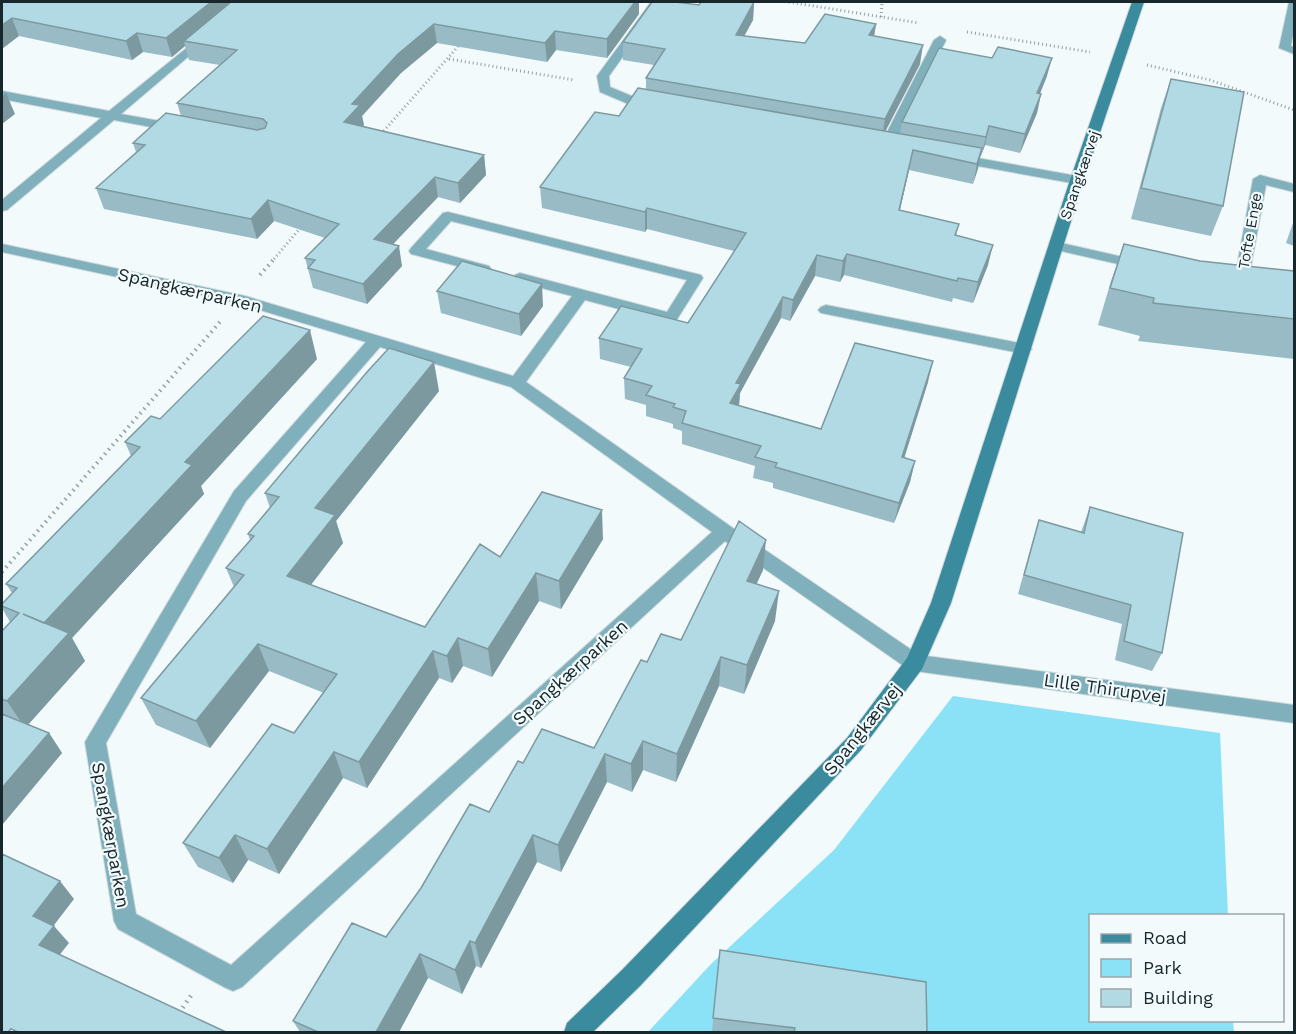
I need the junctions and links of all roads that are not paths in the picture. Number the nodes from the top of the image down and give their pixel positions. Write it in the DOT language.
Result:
graph roads {
  1 [pos="656,2"];
  2 [pos="1138,2"];
  3 [pos="1294,2"];
  4 [pos="211,32"];
  5 [pos="940,40"];
  6 [pos="1294,50"];
  7 [pos="2,95"];
  8 [pos="665,107"];
  9 [pos="111,116"];
  10 [pos="193,131"];
  11 [pos="886,145"];
  12 [pos="942,156"];
  13 [pos="1077,180"];
  14 [pos="1294,188"];
  15 [pos="2,207"];
  16 [pos="1057,246"];
  17 [pos="2,249"];
  18 [pos="1159,269"];
  19 [pos="1222,280"];
  20 [pos="581,294"];
  21 [pos="826,310"];
  22 [pos="376,340"];
  23 [pos="1024,349"];
  24 [pos="517,383"];
  25 [pos="724,531"];
  26 [pos="915,663"];
  27 [pos="1294,714"];
  28 [pos="576,1032"];
  1 -- 8 [label="street"];
  2 -- 13 [label="street, Spangkærvej"];
  3 -- 6 [label="street"];
  4 -- 9 [label="street"];
  5 -- 11 [label="street"];
  7 -- 9 [label="street"];
  9 -- 10 [label="street"];
  9 -- 15 [label="street"];
  12 -- 13 [label="street"];
  13 -- 16 [label="street, Spangkærvej"];
  14 -- 19 [label="street, Tofte Enge"];
  16 -- 18 [label="street"];
  16 -- 23 [label="street, Spangkærvej"];
  17 -- 22 [label="street, Spangkærparken"];
  20 -- 20 [label="street"];
  20 -- 24 [label="street"];
  21 -- 23 [label="street"];
  22 -- 24 [label="street, Spangkærparken"];
  22 -- 25 [label="street, Spangkærparken"];
  23 -- 26 [label="street, Spangkærvej"];
  24 -- 25 [label="street, Spangkærparken"];
  25 -- 26 [label="street, Spangkærparken"];
  26 -- 27 [label="street, Lille Thirupvej"];
  26 -- 28 [label="street, Spangkærvej"];
}
